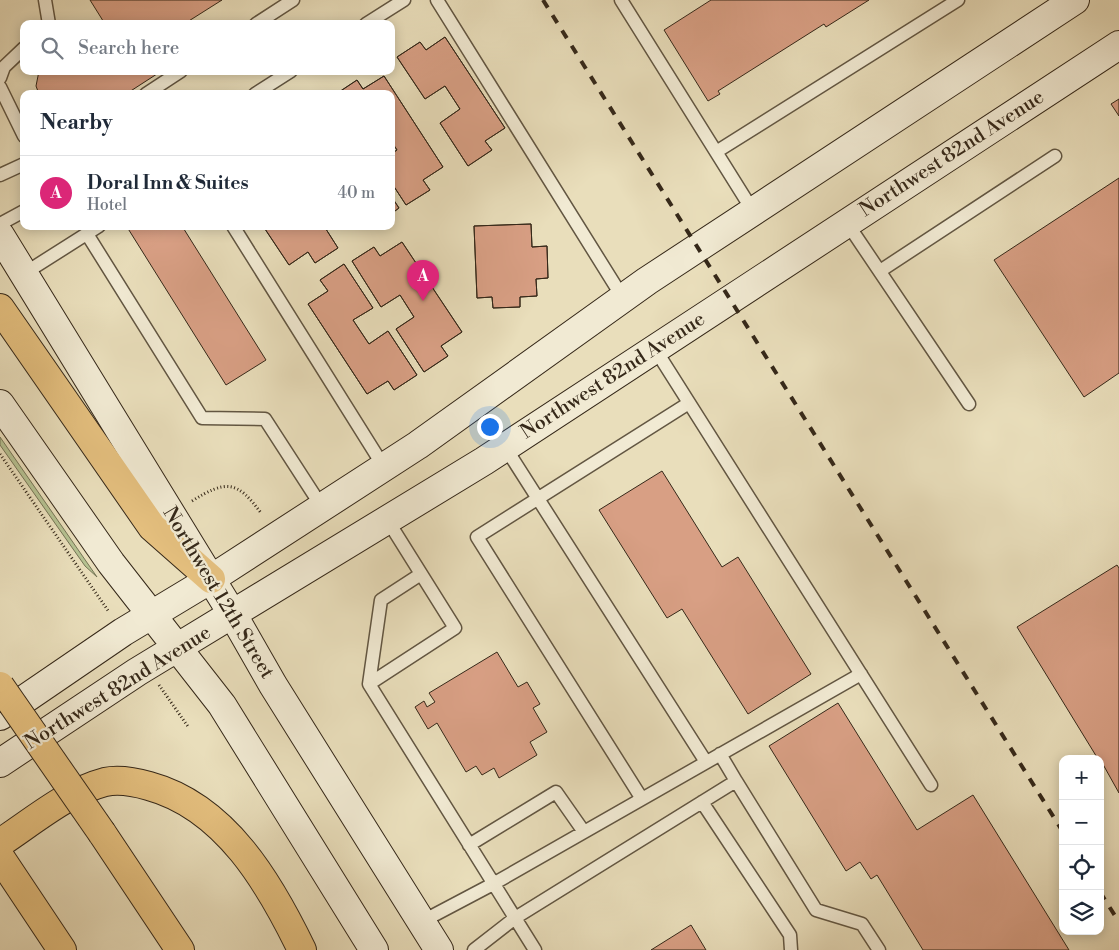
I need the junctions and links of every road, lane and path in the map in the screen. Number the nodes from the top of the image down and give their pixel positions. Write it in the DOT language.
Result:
graph roads {
  1 [pos="45,0"];
  2 [pos="293,0"];
  3 [pos="404,0"];
  4 [pos="436,0"];
  5 [pos="958,0"];
  6 [pos="1075,0"];
  7 [pos="623,1"];
  8 [pos="48,20"];
  9 [pos="262,20"];
  10 [pos="372,20"];
  11 [pos="1119,45"];
  12 [pos="20,52"];
  13 [pos="175,75"];
  14 [pos="285,75"];
  15 [pos="0,78"];
  16 [pos="0,87"];
  17 [pos="152,90"];
  18 [pos="261,90"];
  19 [pos="20,128"];
  20 [pos="716,152"];
  21 [pos="1055,156"];
  22 [pos="20,166"];
  23 [pos="0,175"];
  24 [pos="753,211"];
  25 [pos="20,213"];
  26 [pos="847,223"];
  27 [pos="0,224"];
  28 [pos="93,230"];
  29 [pos="236,230"];
  30 [pos="87,234"];
  31 [pos="0,235"];
  32 [pos="880,271"];
  33 [pos="25,273"];
  34 [pos="623,298"];
  35 [pos="0,308"];
  36 [pos="655,349"];
  37 [pos="689,403"];
  38 [pos="0,404"];
  39 [pos="969,404"];
  40 [pos="505,447"];
  41 [pos="0,454"];
  42 [pos="384,467"];
  43 [pos="537,498"];
  44 [pos="192,501"];
  45 [pos="322,507"];
  46 [pos="261,513"];
  47 [pos="388,521"];
  48 [pos="421,574"];
  49 [pos="211,579"];
  50 [pos="104,604"];
  51 [pos="151,615"];
  52 [pos="233,615"];
  53 [pos="176,649"];
  54 [pos="861,674"];
  55 [pos="369,684"];
  56 [pos="0,686"];
  57 [pos="162,689"];
  58 [pos="0,716"];
  59 [pos="189,728"];
  60 [pos="720,754"];
  61 [pos="706,762"];
  62 [pos="0,763"];
  63 [pos="736,781"];
  64 [pos="931,785"];
  65 [pos="642,799"];
  66 [pos="702,802"];
  67 [pos="584,832"];
  68 [pos="470,845"];
  69 [pos="2,856"];
  70 [pos="494,884"];
  71 [pos="515,918"];
  72 [pos="421,922"];
  73 [pos="62,950"];
  74 [pos="180,950"];
  75 [pos="302,950"];
  76 [pos="374,950"];
  77 [pos="439,950"];
  78 [pos="474,950"];
  79 [pos="535,950"];
  80 [pos="791,950"];
  81 [pos="879,950"];
  1 -- 8 [label="lane"];
  2 -- 9 [label="lane"];
  3 -- 10 [label="lane"];
  4 -- 34 [label="lane"];
  5 -- 20 [label="lane"];
  6 -- 24 [label="street, Northwest 82nd Avenue"];
  7 -- 20 [label="lane"];
  11 -- 26 [label="street, Northwest 82nd Avenue"];
  12 -- 15 [label="lane"];
  13 -- 17 [label="lane"];
  14 -- 18 [label="lane"];
  16 -- 19 [label="lane"];
  20 -- 24 [label="lane"];
  21 -- 32 [label="lane"];
  22 -- 23 [label="lane"];
  24 -- 34 [label="street, Northwest 82nd Avenue"];
  25 -- 27 [label="lane"];
  26 -- 32 [label="lane"];
  26 -- 36 [label="street, Northwest 82nd Avenue"];
  28 -- 30 [label="lane"];
  29 -- 42 [label="lane"];
  30 -- 33 [label="lane"];
  30 -- 45 [label="lane"];
  31 -- 33 [label="street, Northwest 12th Street"];
  32 -- 39 [label="lane"];
  33 -- 49 [label="street, Northwest 12th Street"];
  34 -- 42 [label="street, Northwest 82nd Avenue"];
  35 -- 49 [label="highway"];
  36 -- 37 [label="lane"];
  36 -- 40 [label="street, Northwest 82nd Avenue"];
  37 -- 43 [label="lane"];
  37 -- 54 [label="lane"];
  38 -- 51 [label="street"];
  40 -- 43 [label="lane"];
  40 -- 47 [label="street, Northwest 82nd Avenue"];
  41 -- 50 [label="path"];
  42 -- 45 [label="street, Northwest 82nd Avenue"];
  43 -- 61 [label="lane"];
  43 -- 65 [label="lane"];
  44 -- 46 [label="path"];
  45 -- 49 [label="street, Northwest 82nd Avenue"];
  47 -- 48 [label="lane"];
  47 -- 52 [label="street, Northwest 82nd Avenue"];
  48 -- 55 [label="lane"];
  48 -- 55 [label="lane"];
  49 -- 51 [label="street, Northwest 82nd Avenue"];
  49 -- 52 [label="street, Northwest 12th Street"];
  51 -- 53 [label="street"];
  51 -- 58 [label="street, Northwest 82nd Avenue"];
  52 -- 53 [label="street, Northwest 82nd Avenue"];
  52 -- 72 [label="street, Northwest 12th Street"];
  53 -- 62 [label="street, Northwest 82nd Avenue"];
  53 -- 76 [label="street"];
  54 -- 60 [label="lane"];
  54 -- 64 [label="lane"];
  55 -- 68 [label="lane"];
  56 -- 74 [label="highway, bridge"];
  57 -- 59 [label="path"];
  60 -- 61 [label="lane"];
  60 -- 63 [label="lane"];
  61 -- 65 [label="lane"];
  63 -- 66 [label="lane"];
  63 -- 81 [label="lane"];
  65 -- 67 [label="lane"];
  66 -- 71 [label="lane"];
  66 -- 80 [label="lane"];
  67 -- 68 [label="lane"];
  67 -- 70 [label="lane"];
  68 -- 70 [label="lane"];
  69 -- 73 [label="highway"];
  69 -- 75 [label="highway"];
  70 -- 71 [label="lane"];
  70 -- 72 [label="lane"];
  71 -- 78 [label="lane"];
  71 -- 79 [label="lane"];
  72 -- 77 [label="street, Northwest 12th Street"];
}
